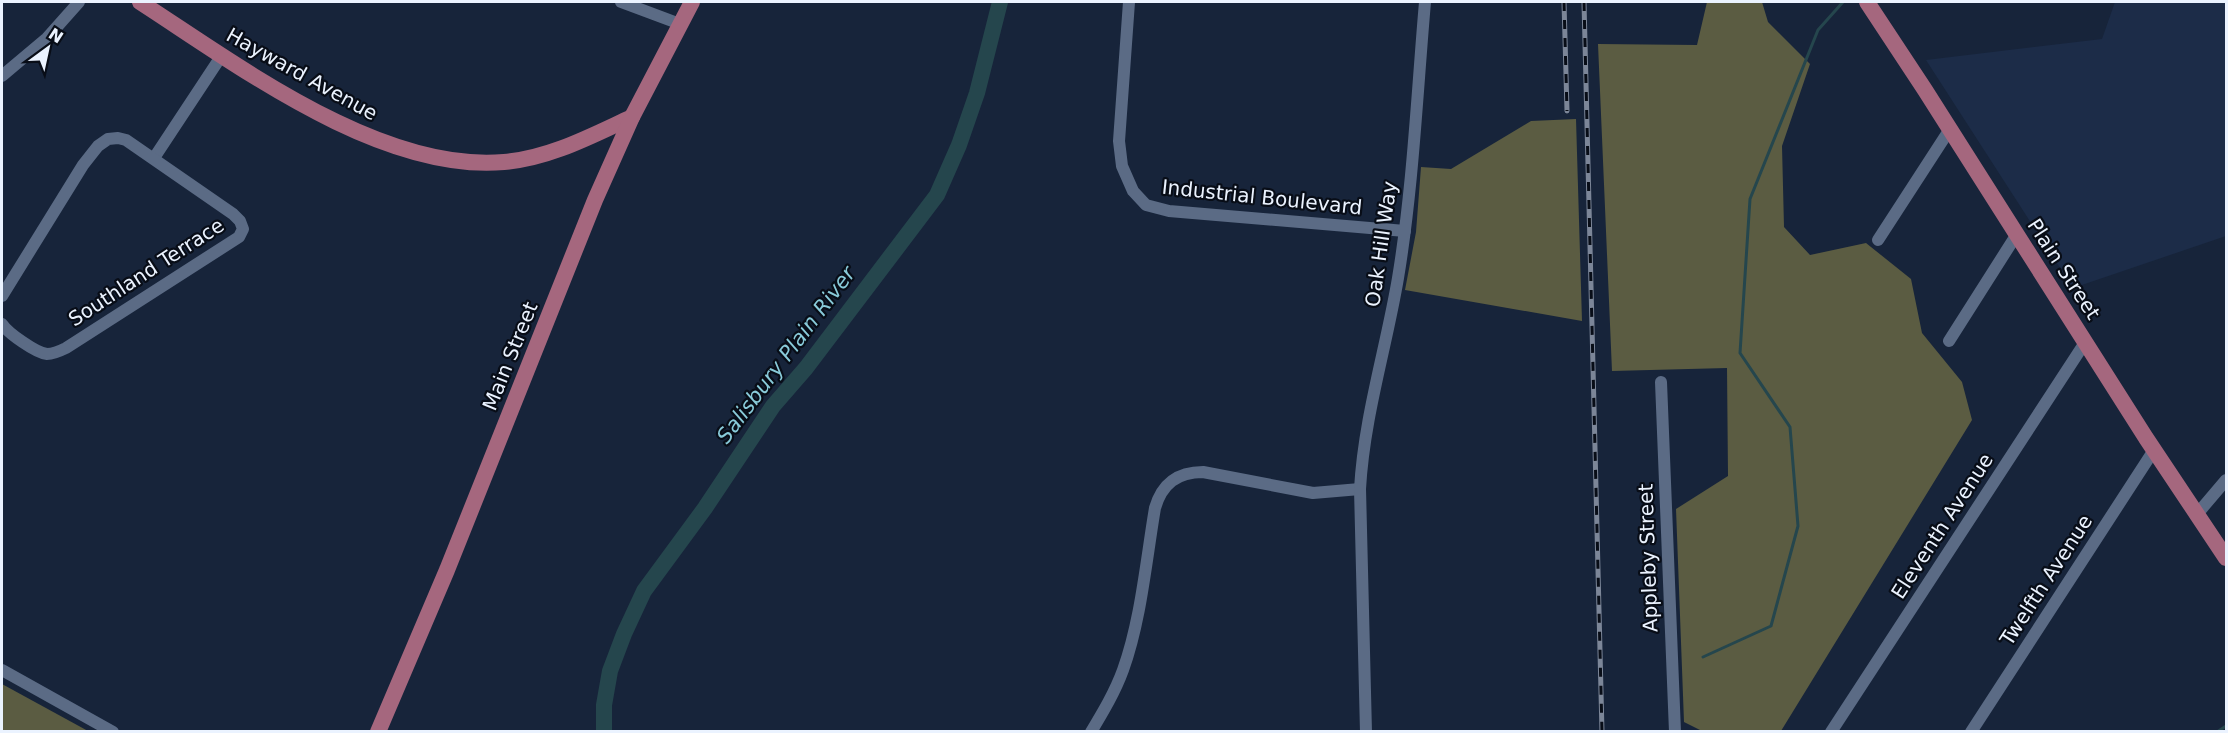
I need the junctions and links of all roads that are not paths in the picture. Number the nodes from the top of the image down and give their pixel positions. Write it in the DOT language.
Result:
graph roads {
  1 [pos="79,2"];
  2 [pos="140,2"];
  3 [pos="621,2"];
  4 [pos="692,2"];
  5 [pos="1129,2"];
  6 [pos="1425,2"];
  7 [pos="1867,2"];
  8 [pos="680,24"];
  9 [pos="222,55"];
  10 [pos="2,76"];
  11 [pos="632,117"];
  12 [pos="1950,129"];
  13 [pos="594,135"];
  14 [pos="621,142"];
  15 [pos="154,158"];
  16 [pos="1405,231"];
  17 [pos="2017,234"];
  18 [pos="1878,240"];
  19 [pos="2,296"];
  20 [pos="2,324"];
  21 [pos="1949,340"];
  22 [pos="2085,341"];
  23 [pos="1661,382"];
  24 [pos="2154,450"];
  25 [pos="2226,480"];
  26 [pos="1360,489"];
  27 [pos="2198,513"];
  28 [pos="2226,558"];
  29 [pos="2,669"];
  30 [pos="113,732"];
  31 [pos="378,732"];
  32 [pos="1091,732"];
  33 [pos="1366,732"];
  34 [pos="1675,732"];
  35 [pos="1831,732"];
  36 [pos="1971,732"];
  1 -- 10 [label="street"];
  2 -- 9 [label="main road, Hayward Avenue"];
  3 -- 8 [label="street"];
  4 -- 8 [label="main road, Main Street"];
  5 -- 16 [label="street, Industrial Boulevard"];
  6 -- 16 [label="street, Oak Hill Way"];
  7 -- 12 [label="main road, Plain Street"];
  8 -- 11 [label="main road, Main Street"];
  9 -- 13 [label="main road, Hayward Avenue"];
  9 -- 15 [label="street"];
  11 -- 13 [label="main road, Hayward Avenue"];
  11 -- 14 [label="main road, Main Street"];
  12 -- 17 [label="main road, Plain Street"];
  12 -- 18 [label="street"];
  13 -- 14 [label="main road"];
  14 -- 31 [label="main road, Main Street"];
  15 -- 19 [label="street, Southland Terrace"];
  15 -- 20 [label="street, Southland Terrace"];
  16 -- 26 [label="street, Oak Hill Way"];
  17 -- 21 [label="street"];
  17 -- 22 [label="main road, Plain Street"];
  22 -- 24 [label="main road, Plain Street"];
  22 -- 35 [label="street, Eleventh Avenue"];
  23 -- 34 [label="street, Appleby Street"];
  24 -- 27 [label="main road, Plain Street"];
  24 -- 36 [label="street, Twelfth Avenue"];
  25 -- 27 [label="street"];
  26 -- 32 [label="street"];
  26 -- 33 [label="street, Oak Hill Way"];
  27 -- 28 [label="main road, Plain Street"];
  29 -- 30 [label="street"];
}
